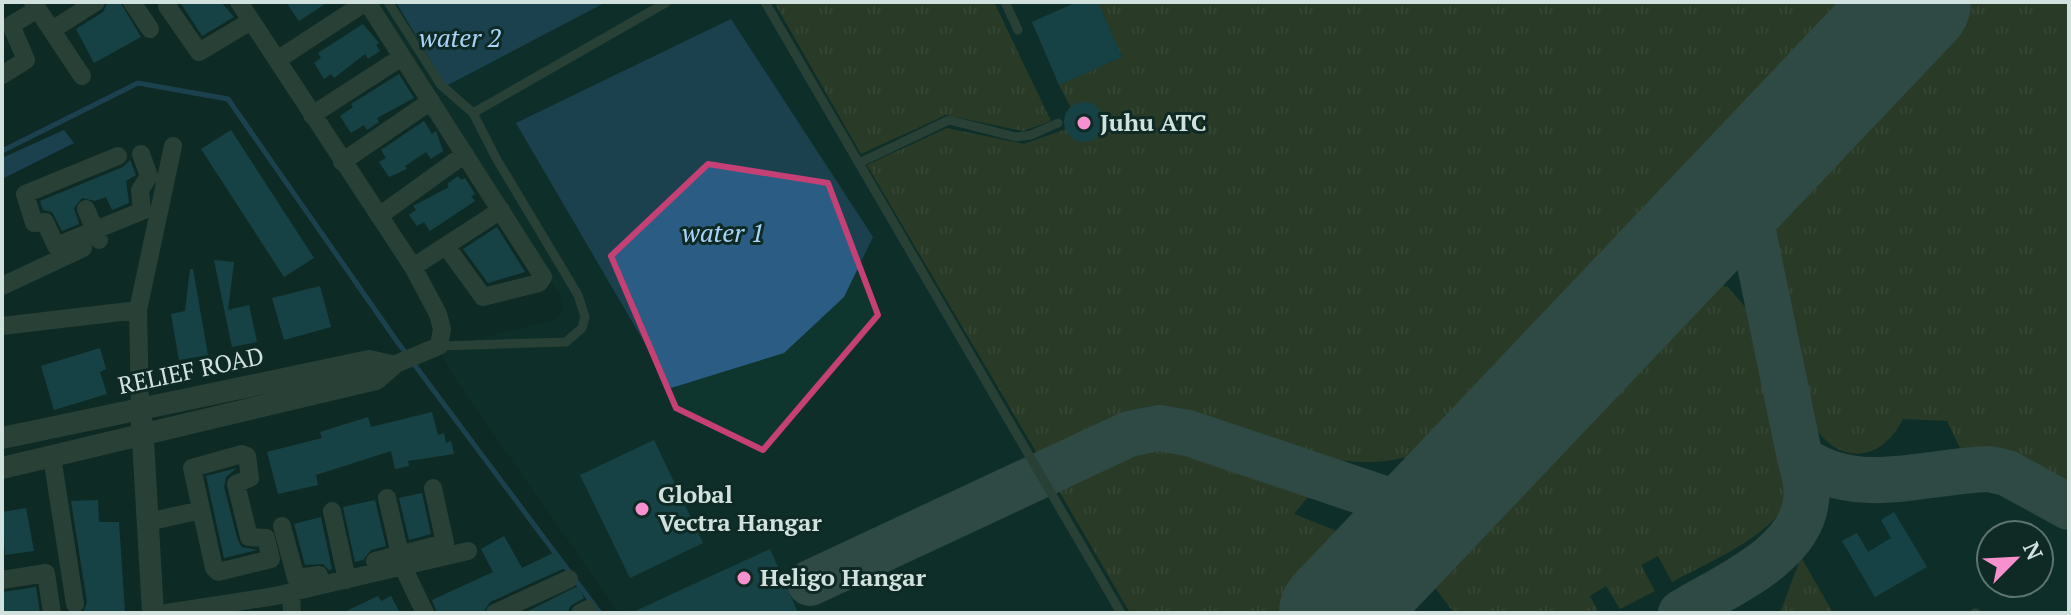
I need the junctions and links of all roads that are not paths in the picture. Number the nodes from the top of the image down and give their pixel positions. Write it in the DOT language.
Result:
graph roads {
  1 [pos="96,2"];
  2 [pos="132,2"];
  3 [pos="168,2"];
  4 [pos="241,2"];
  5 [pos="366,2"];
  6 [pos="388,2"];
  7 [pos="667,2"];
  8 [pos="765,2"];
  9 [pos="1005,2"];
  10 [pos="36,5"];
  11 [pos="251,21"];
  12 [pos="150,29"];
  13 [pos="52,30"];
  14 [pos="1018,30"];
  15 [pos="402,57"];
  16 [pos="277,60"];
  17 [pos="2,75"];
  18 [pos="82,76"];
  19 [pos="431,101"];
  20 [pos="473,113"];
  21 [pos="312,115"];
  22 [pos="1058,123"];
  23 [pos="173,146"];
  24 [pos="141,154"];
  25 [pos="465,154"];
  26 [pos="118,156"];
  27 [pos="342,162"];
  28 [pos="859,163"];
  29 [pos="86,209"];
  30 [pos="501,210"];
  31 [pos="157,213"];
  32 [pos="379,216"];
  33 [pos="97,236"];
  34 [pos="446,246"];
  35 [pos="413,267"];
  36 [pos="2,286"];
  37 [pos="138,310"];
  38 [pos="2,326"];
  39 [pos="436,348"];
  40 [pos="394,365"];
  41 [pos="297,387"];
  42 [pos="140,407"];
  43 [pos="143,437"];
  44 [pos="2,438"];
  45 [pos="52,457"];
  46 [pos="2,468"];
  47 [pos="433,488"];
  48 [pos="387,498"];
  49 [pos="201,510"];
  50 [pos="332,511"];
  51 [pos="148,522"];
  52 [pos="282,526"];
  53 [pos="468,551"];
  54 [pos="402,561"];
  55 [pos="346,574"];
  56 [pos="569,579"];
  57 [pos="2,580"];
  58 [pos="291,592"];
  59 [pos="75,604"];
  60 [pos="236,608"];
  61 [pos="52,613"];
  62 [pos="153,613"];
  63 [pos="167,613"];
  64 [pos="292,613"];
  65 [pos="425,613"];
  66 [pos="495,613"];
  67 [pos="1121,613"];
  1 -- 13 [label="street"];
  2 -- 12 [label="street"];
  3 -- 11 [label="street"];
  4 -- 11 [label="street"];
  5 -- 15 [label="street"];
  5 -- 16 [label="street"];
  6 -- 20 [label="lane"];
  7 -- 20 [label="lane"];
  8 -- 28 [label="lane"];
  9 -- 14 [label="lane"];
  10 -- 13 [label="street"];
  10 -- 17 [label="street"];
  11 -- 16 [label="street"];
  13 -- 18 [label="street"];
  15 -- 19 [label="street"];
  15 -- 21 [label="street"];
  16 -- 21 [label="street"];
  19 -- 25 [label="street"];
  19 -- 27 [label="street"];
  20 -- 39 [label="lane"];
  21 -- 27 [label="street"];
  22 -- 28 [label="lane"];
  23 -- 31 [label="street"];
  24 -- 33 [label="street"];
  25 -- 30 [label="street"];
  25 -- 32 [label="street"];
  26 -- 33 [label="street"];
  27 -- 32 [label="street"];
  28 -- 67 [label="lane"];
  29 -- 33 [label="street"];
  30 -- 34 [label="street"];
  30 -- 34 [label="street"];
  31 -- 33 [label="street"];
  31 -- 37 [label="street"];
  32 -- 35 [label="street"];
  33 -- 36 [label="street"];
  34 -- 35 [label="street"];
  35 -- 39 [label="street"];
  37 -- 38 [label="street"];
  37 -- 42 [label="street"];
  39 -- 40 [label="street"];
  40 -- 41 [label="street"];
  41 -- 42 [label="street, RELIEF ROAD"];
  41 -- 43 [label="street"];
  42 -- 43 [label="street"];
  42 -- 44 [label="street, RELIEF ROAD"];
  43 -- 45 [label="street"];
  43 -- 51 [label="street"];
  45 -- 46 [label="street"];
  45 -- 59 [label="street"];
  47 -- 54 [label="street"];
  48 -- 54 [label="street"];
  49 -- 49 [label="street"];
  49 -- 51 [label="street"];
  50 -- 55 [label="street"];
  51 -- 62 [label="street"];
  52 -- 55 [label="street"];
  53 -- 54 [label="street"];
  54 -- 55 [label="street"];
  54 -- 65 [label="street"];
  55 -- 58 [label="street"];
  56 -- 66 [label="street"];
  57 -- 61 [label="street"];
  58 -- 60 [label="street"];
  58 -- 64 [label="street"];
  60 -- 63 [label="street"];
}
